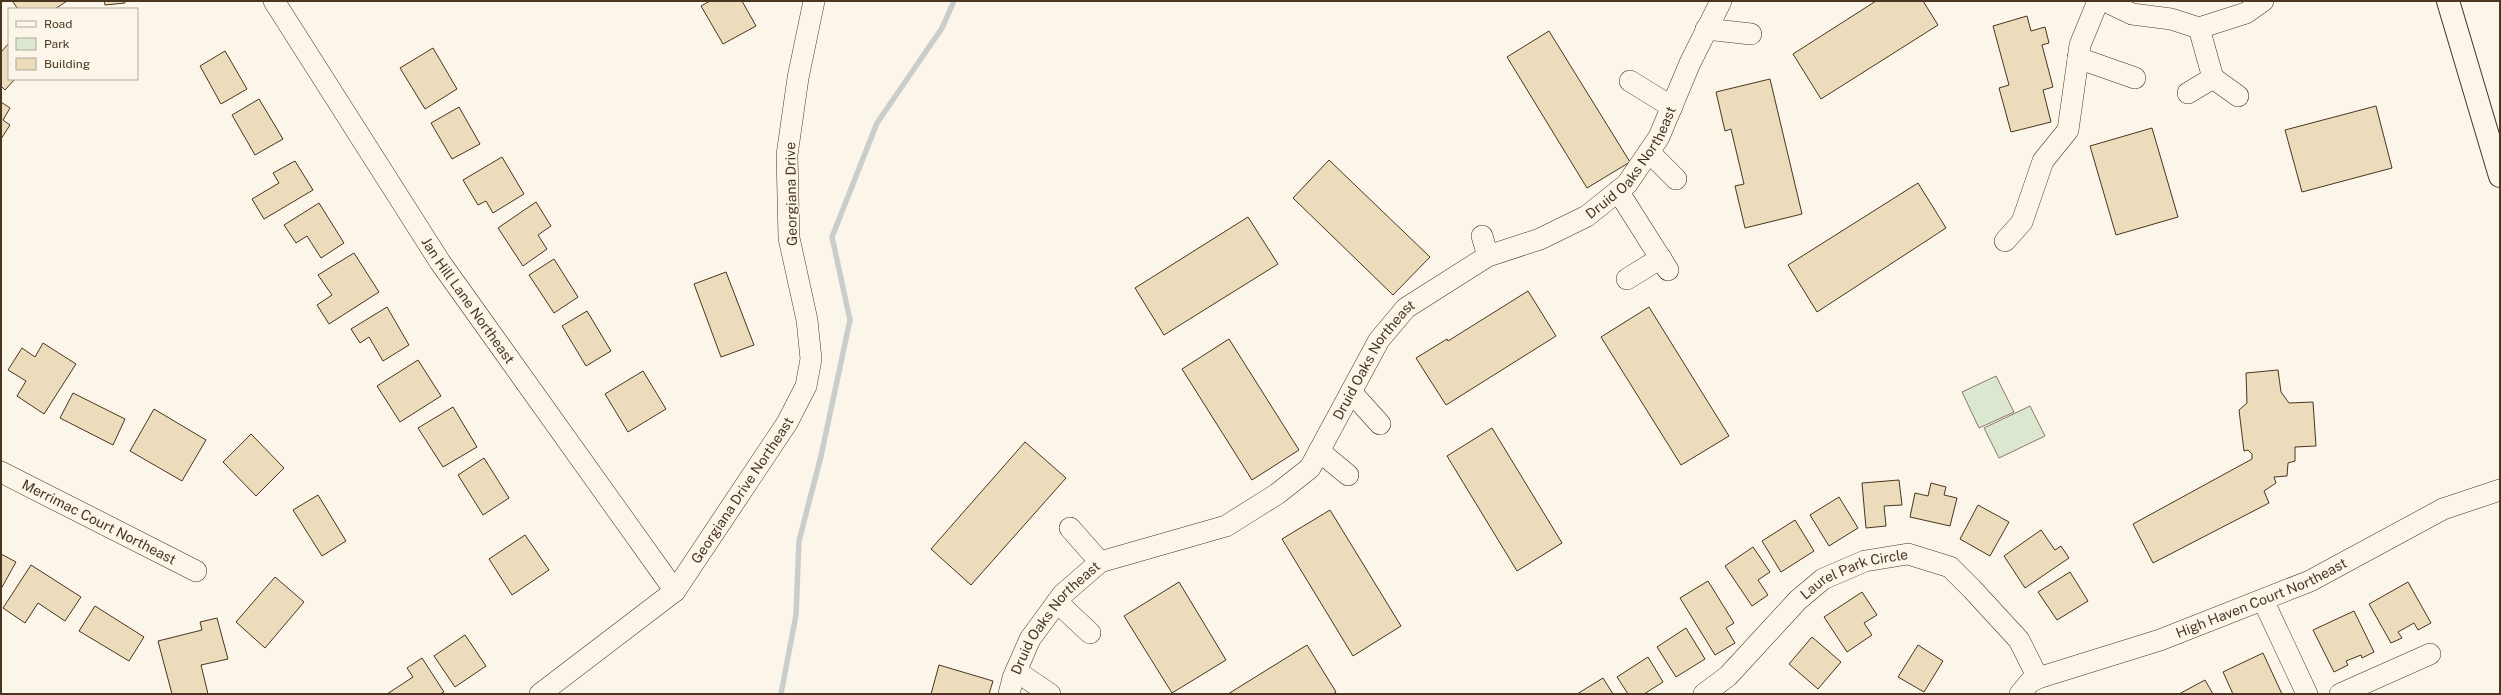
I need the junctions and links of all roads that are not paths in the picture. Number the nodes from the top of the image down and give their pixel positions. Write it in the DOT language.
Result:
graph roads {
  1 [pos="274,1"];
  2 [pos="814,1"];
  3 [pos="1721,1"];
  4 [pos="2098,1"];
  5 [pos="2105,1"];
  6 [pos="2263,1"];
  7 [pos="2448,1"];
  8 [pos="2199,28"];
  9 [pos="1706,29"];
  10 [pos="1750,34"];
  11 [pos="2078,58"];
  12 [pos="2135,78"];
  13 [pos="2213,78"];
  14 [pos="1630,81"];
  15 [pos="2188,93"];
  16 [pos="2238,96"];
  17 [pos="1672,107"];
  18 [pos="1649,152"];
  19 [pos="2500,176"];
  20 [pos="1676,179"];
  21 [pos="1618,191"];
  22 [pos="1482,236"];
  23 [pos="2005,242"];
  24 [pos="1488,256"];
  25 [pos="1627,279"];
  26 [pos="806,386"];
  27 [pos="1351,392"];
  28 [pos="1380,424"];
  29 [pos="1319,451"];
  30 [pos="1,472"];
  31 [pos="1348,475"];
  32 [pos="2500,490"];
  33 [pos="1070,528"];
  34 [pos="1100,562"];
  35 [pos="196,571"];
  36 [pos="674,591"];
  37 [pos="2263,600"];
  38 [pos="1057,602"];
  39 [pos="1090,633"];
  40 [pos="2430,654"];
  41 [pos="1016,671"];
  42 [pos="2038,678"];
  43 [pos="540,694"];
  44 [pos="1009,694"];
  45 [pos="1050,694"];
  46 [pos="1704,694"];
  47 [pos="2020,694"];
  48 [pos="2307,694"];
  49 [pos="2340,694"];
  1 -- 36 [label="street, Jan Hill Lane Northeast"];
  2 -- 26 [label="street, Georgiana Drive"];
  3 -- 9 [label="street, Druid Oaks Northeast"];
  4 -- 11 [label="street"];
  5 -- 8 [label="street"];
  6 -- 8 [label="street"];
  7 -- 19 [label="main road"];
  8 -- 13 [label="street"];
  9 -- 10 [label="street"];
  9 -- 17 [label="street, Druid Oaks Northeast"];
  11 -- 12 [label="street"];
  11 -- 23 [label="street"];
  13 -- 15 [label="street"];
  13 -- 16 [label="street"];
  14 -- 17 [label="street"];
  17 -- 18 [label="street, Druid Oaks Northeast"];
  18 -- 20 [label="street"];
  18 -- 21 [label="street, Druid Oaks Northeast"];
  21 -- 24 [label="street, Druid Oaks Northeast"];
  21 -- 25 [label="street"];
  22 -- 24 [label="street"];
  24 -- 27 [label="street, Druid Oaks Northeast"];
  26 -- 36 [label="street, Georgiana Drive Northeast"];
  27 -- 28 [label="street"];
  27 -- 29 [label="street, Druid Oaks Northeast"];
  29 -- 31 [label="street"];
  29 -- 34 [label="street, Druid Oaks Northeast"];
  30 -- 35 [label="street, Merrimac Court Northeast"];
  32 -- 37 [label="street, High Haven Court Northeast"];
  33 -- 34 [label="street"];
  34 -- 38 [label="street, Druid Oaks Northeast"];
  36 -- 43 [label="street, Georgiana Drive Northeast"];
  37 -- 42 [label="street, High Haven Court Northeast"];
  37 -- 48 [label="street"];
  38 -- 39 [label="street"];
  38 -- 41 [label="street, Druid Oaks Northeast"];
  40 -- 49 [label="street"];
  41 -- 44 [label="street, Druid Oaks Northeast"];
  41 -- 45 [label="street"];
  42 -- 46 [label="street, Laurel Park Circle"];
  42 -- 47 [label="street, High Haven Court Northeast"];
}
